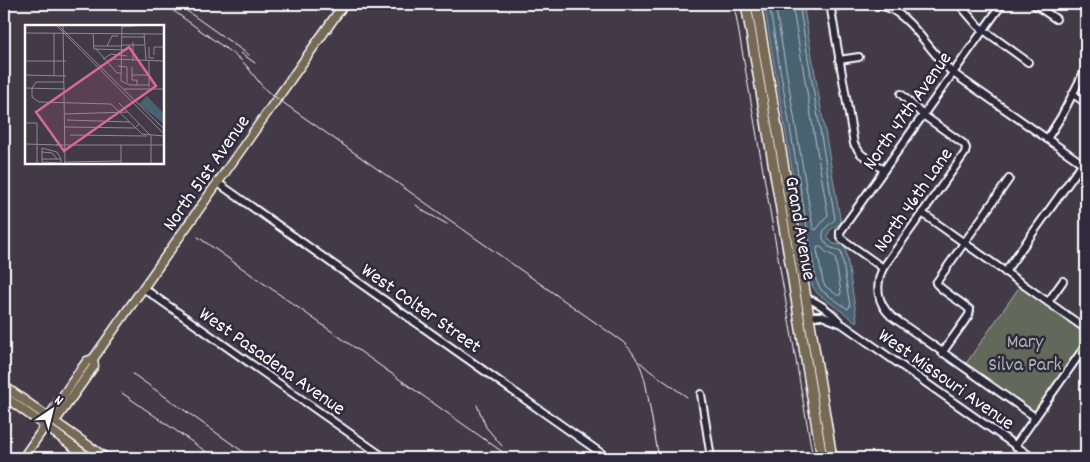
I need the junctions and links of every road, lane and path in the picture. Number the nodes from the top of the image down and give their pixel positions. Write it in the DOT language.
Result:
graph roads {
  1 [pos="344,4"];
  2 [pos="746,4"];
  3 [pos="756,4"];
  4 [pos="850,4"];
  5 [pos="874,4"];
  6 [pos="958,4"];
  7 [pos="1002,4"];
  8 [pos="1034,4"];
  9 [pos="830,5"];
  10 [pos="1056,19"];
  11 [pos="983,30"];
  12 [pos="859,57"];
  13 [pos="839,60"];
  14 [pos="1028,62"];
  15 [pos="1086,68"];
  16 [pos="953,73"];
  17 [pos="902,94"];
  18 [pos="1073,94"];
  19 [pos="1086,103"];
  20 [pos="923,115"];
  21 [pos="1047,139"];
  22 [pos="1084,165"];
  23 [pos="884,170"];
  24 [pos="1009,179"];
  25 [pos="218,183"];
  26 [pos="922,213"];
  27 [pos="964,242"];
  28 [pos="791,268"];
  29 [pos="883,268"];
  30 [pos="1005,272"];
  31 [pos="1063,281"];
  32 [pos="143,288"];
  33 [pos="806,298"];
  34 [pos="1048,302"];
  35 [pos="809,316"];
  36 [pos="842,324"];
  37 [pos="1086,329"];
  38 [pos="1086,345"];
  39 [pos="942,353"];
  40 [pos="4,386"];
  41 [pos="700,394"];
  42 [pos="4,396"];
  43 [pos="1035,417"];
  44 [pos="48,422"];
  45 [pos="1015,446"];
  46 [pos="23,458"];
  47 [pos="89,458"];
  48 [pos="106,458"];
  49 [pos="385,458"];
  50 [pos="608,458"];
  51 [pos="711,458"];
  52 [pos="822,458"];
  53 [pos="832,458"];
  54 [pos="1033,458"];
  1 -- 25 [label="main road, North 51st Avenue"];
  2 -- 28 [label="highway, Grand Avenue"];
  3 -- 33 [label="highway, Grand Avenue"];
  4 -- 9 [label="street"];
  5 -- 16 [label="street"];
  6 -- 11 [label="street"];
  7 -- 11 [label="street, North 47th Avenue"];
  8 -- 10 [label="street"];
  9 -- 13 [label="street"];
  11 -- 14 [label="street"];
  11 -- 16 [label="street, North 47th Avenue"];
  12 -- 13 [label="street"];
  13 -- 23 [label="street"];
  15 -- 18 [label="street"];
  16 -- 20 [label="street, North 47th Avenue"];
  16 -- 21 [label="street"];
  17 -- 20 [label="street"];
  18 -- 19 [label="street"];
  18 -- 21 [label="street"];
  20 -- 23 [label="street, North 47th Avenue"];
  20 -- 26 [label="street, North 46th Lane"];
  21 -- 22 [label="street"];
  22 -- 30 [label="street"];
  23 -- 29 [label="street, North 47th Avenue"];
  24 -- 27 [label="street"];
  25 -- 32 [label="main road, North 51st Avenue"];
  25 -- 50 [label="street, West Colter Street"];
  26 -- 27 [label="street"];
  26 -- 29 [label="street, North 46th Lane"];
  27 -- 30 [label="street"];
  27 -- 39 [label="street"];
  28 -- 35 [label="highway"];
  28 -- 52 [label="highway, Grand Avenue"];
  29 -- 39 [label="street"];
  30 -- 34 [label="street"];
  31 -- 34 [label="street"];
  32 -- 44 [label="main road, North 51st Avenue"];
  32 -- 49 [label="street, West Pasadena Avenue"];
  33 -- 35 [label="highway, Grand Avenue"];
  33 -- 36 [label="street, West Missouri Avenue"];
  34 -- 37 [label="street"];
  35 -- 36 [label="street, West Missouri Avenue"];
  35 -- 53 [label="highway, Grand Avenue"];
  36 -- 45 [label="street, West Missouri Avenue"];
  38 -- 43 [label="street"];
  39 -- 43 [label="street"];
  40 -- 44 [label="main road"];
  41 -- 51 [label="street"];
  42 -- 44 [label="main road"];
  43 -- 45 [label="street"];
  44 -- 46 [label="main road, North 51st Avenue"];
  44 -- 47 [label="main road"];
  44 -- 48 [label="main road"];
  45 -- 54 [label="street, West Missouri Avenue"];
}
